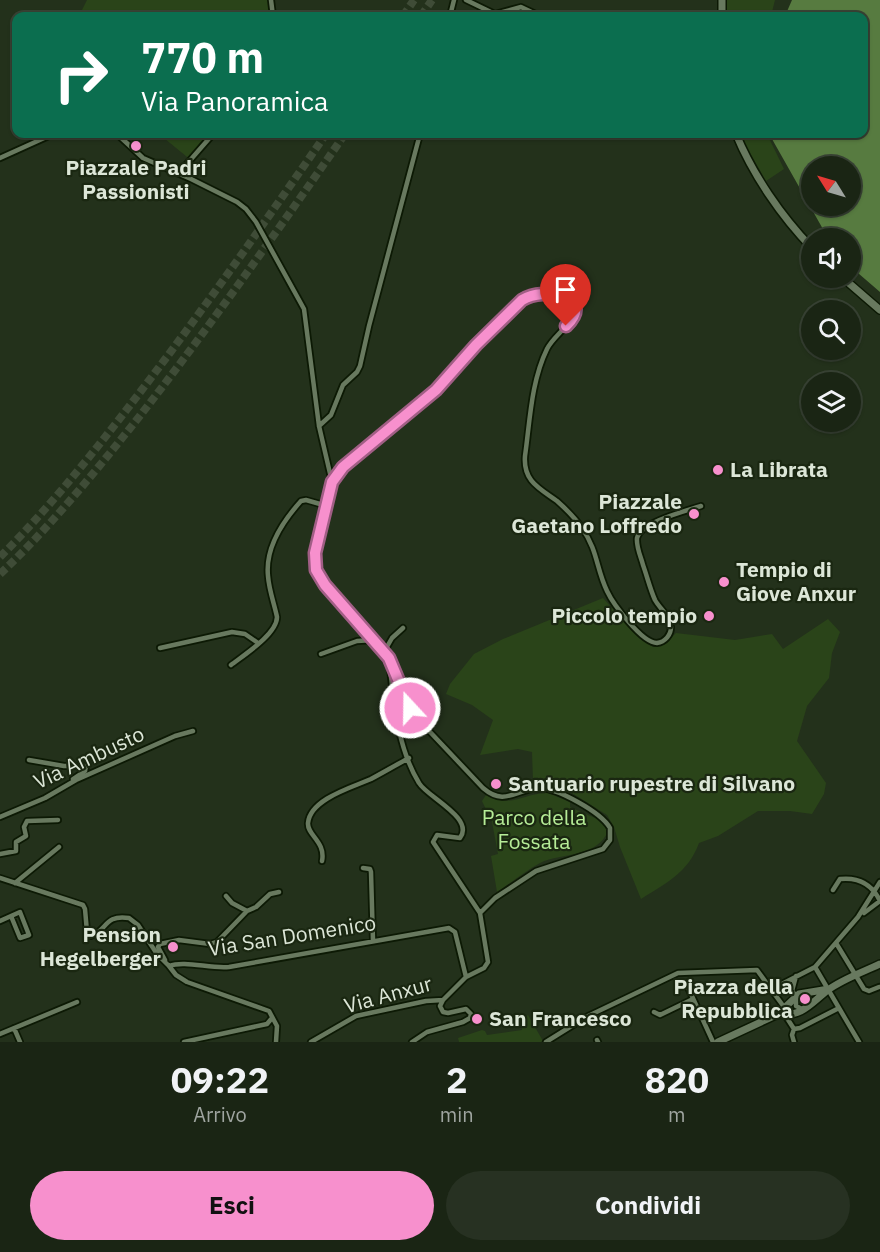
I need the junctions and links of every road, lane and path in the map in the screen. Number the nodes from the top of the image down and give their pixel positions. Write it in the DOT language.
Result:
graph roads {
  1 [pos="466,0"];
  2 [pos="491,12"];
  3 [pos="502,12"];
  4 [pos="532,12"];
  5 [pos="44,138"];
  6 [pos="121,138"];
  7 [pos="209,138"];
  8 [pos="419,138"];
  9 [pos="738,138"];
  10 [pos="0,158"];
  11 [pos="178,173"];
  12 [pos="801,236"];
  13 [pos="855,288"];
  14 [pos="880,310"];
  15 [pos="319,426"];
  16 [pos="332,482"];
  17 [pos="327,506"];
  18 [pos="700,506"];
  19 [pos="403,627"];
  20 [pos="374,640"];
  21 [pos="258,643"];
  22 [pos="160,648"];
  23 [pos="384,652"];
  24 [pos="321,654"];
  25 [pos="389,658"];
  26 [pos="231,665"];
  27 [pos="193,731"];
  28 [pos="409,758"];
  29 [pos="29,760"];
  30 [pos="69,783"];
  31 [pos="0,817"];
  32 [pos="58,820"];
  33 [pos="59,847"];
  34 [pos="0,854"];
  35 [pos="322,861"];
  36 [pos="363,868"];
  37 [pos="0,878"];
  38 [pos="880,882"];
  39 [pos="15,883"];
  40 [pos="833,890"];
  41 [pos="874,890"];
  42 [pos="279,892"];
  43 [pos="226,896"];
  44 [pos="880,901"];
  45 [pos="248,911"];
  46 [pos="480,913"];
  47 [pos="11,916"];
  48 [pos="0,921"];
  49 [pos="855,921"];
  50 [pos="373,941"];
  51 [pos="836,943"];
  52 [pos="167,964"];
  53 [pos="880,964"];
  54 [pos="815,967"];
  55 [pos="796,976"];
  56 [pos="856,976"];
  57 [pos="466,977"];
  58 [pos="686,983"];
  59 [pos="879,987"];
  60 [pos="772,989"];
  61 [pos="829,989"];
  62 [pos="804,992"];
  63 [pos="796,996"];
  64 [pos="693,999"];
  65 [pos="443,1000"];
  66 [pos="77,1002"];
  67 [pos="808,1008"];
  68 [pos="839,1008"];
  69 [pos="654,1012"];
  70 [pos="782,1012"];
  71 [pos="272,1017"];
  72 [pos="14,1028"];
  73 [pos="794,1029"];
  74 [pos="0,1034"];
  75 [pos="20,1042"];
  76 [pos="184,1042"];
  77 [pos="276,1042"];
  78 [pos="312,1042"];
  79 [pos="412,1042"];
  80 [pos="546,1042"];
  81 [pos="713,1042"];
  82 [pos="718,1042"];
  83 [pos="794,1042"];
  84 [pos="859,1042"];
  1 -- 2 [label="street"];
  3 -- 4 [label="street"];
  5 -- 10 [label="street"];
  6 -- 11 [label="street"];
  7 -- 11 [label="street"];
  8 -- 15 [label="street"];
  9 -- 12 [label="main road"];
  11 -- 15 [label="street"];
  13 -- 14 [label="main road"];
  15 -- 16 [label="street"];
  16 -- 17 [label="street"];
  16 -- 18 [label="street"];
  17 -- 20 [label="street"];
  17 -- 21 [label="street"];
  19 -- 23 [label="street"];
  20 -- 23 [label="street"];
  20 -- 24 [label="street"];
  21 -- 22 [label="street"];
  21 -- 26 [label="street"];
  23 -- 25 [label="street"];
  25 -- 28 [label="street, Via Anxur"];
  25 -- 46 [label="street"];
  27 -- 30 [label="street, Via Ambusto"];
  28 -- 35 [label="street"];
  28 -- 46 [label="street, Via Anxur"];
  29 -- 30 [label="street"];
  30 -- 31 [label="street, Via Ambusto"];
  32 -- 34 [label="street"];
  33 -- 39 [label="street"];
  36 -- 50 [label="street"];
  37 -- 39 [label="street"];
  38 -- 41 [label="street"];
  39 -- 52 [label="street"];
  40 -- 41 [label="street"];
  41 -- 44 [label="street"];
  41 -- 49 [label="street"];
  42 -- 45 [label="street"];
  43 -- 45 [label="street"];
  44 -- 49 [label="street"];
  45 -- 52 [label="street"];
  46 -- 57 [label="street, Via Anxur"];
  47 -- 47 [label="street"];
  47 -- 48 [label="street"];
  49 -- 51 [label="street"];
  50 -- 52 [label="street, Via San Domenico"];
  50 -- 57 [label="street, Via San Domenico"];
  51 -- 54 [label="street"];
  51 -- 56 [label="street"];
  52 -- 71 [label="street, Via San Domenico"];
  53 -- 56 [label="main road"];
  54 -- 55 [label="street"];
  54 -- 61 [label="street"];
  55 -- 60 [label="street"];
  55 -- 63 [label="street"];
  56 -- 59 [label="street"];
  56 -- 61 [label="main road"];
  57 -- 65 [label="street, Via Anxur"];
  58 -- 64 [label="street"];
  60 -- 70 [label="street"];
  60 -- 80 [label="street"];
  61 -- 62 [label="main road"];
  61 -- 67 [label="main road"];
  61 -- 68 [label="street"];
  62 -- 63 [label="main road"];
  62 -- 67 [label="street"];
  63 -- 67 [label="street"];
  63 -- 70 [label="main road"];
  64 -- 69 [label="street"];
  64 -- 81 [label="street"];
  65 -- 78 [label="street, Via Anxur"];
  65 -- 79 [label="street"];
  66 -- 72 [label="street"];
  67 -- 70 [label="main road"];
  68 -- 73 [label="street"];
  68 -- 84 [label="street"];
  70 -- 73 [label="street"];
  70 -- 82 [label="main road"];
  71 -- 76 [label="street"];
  71 -- 77 [label="street"];
  72 -- 74 [label="street"];
  72 -- 75 [label="street"];
  73 -- 83 [label="street"];
}
